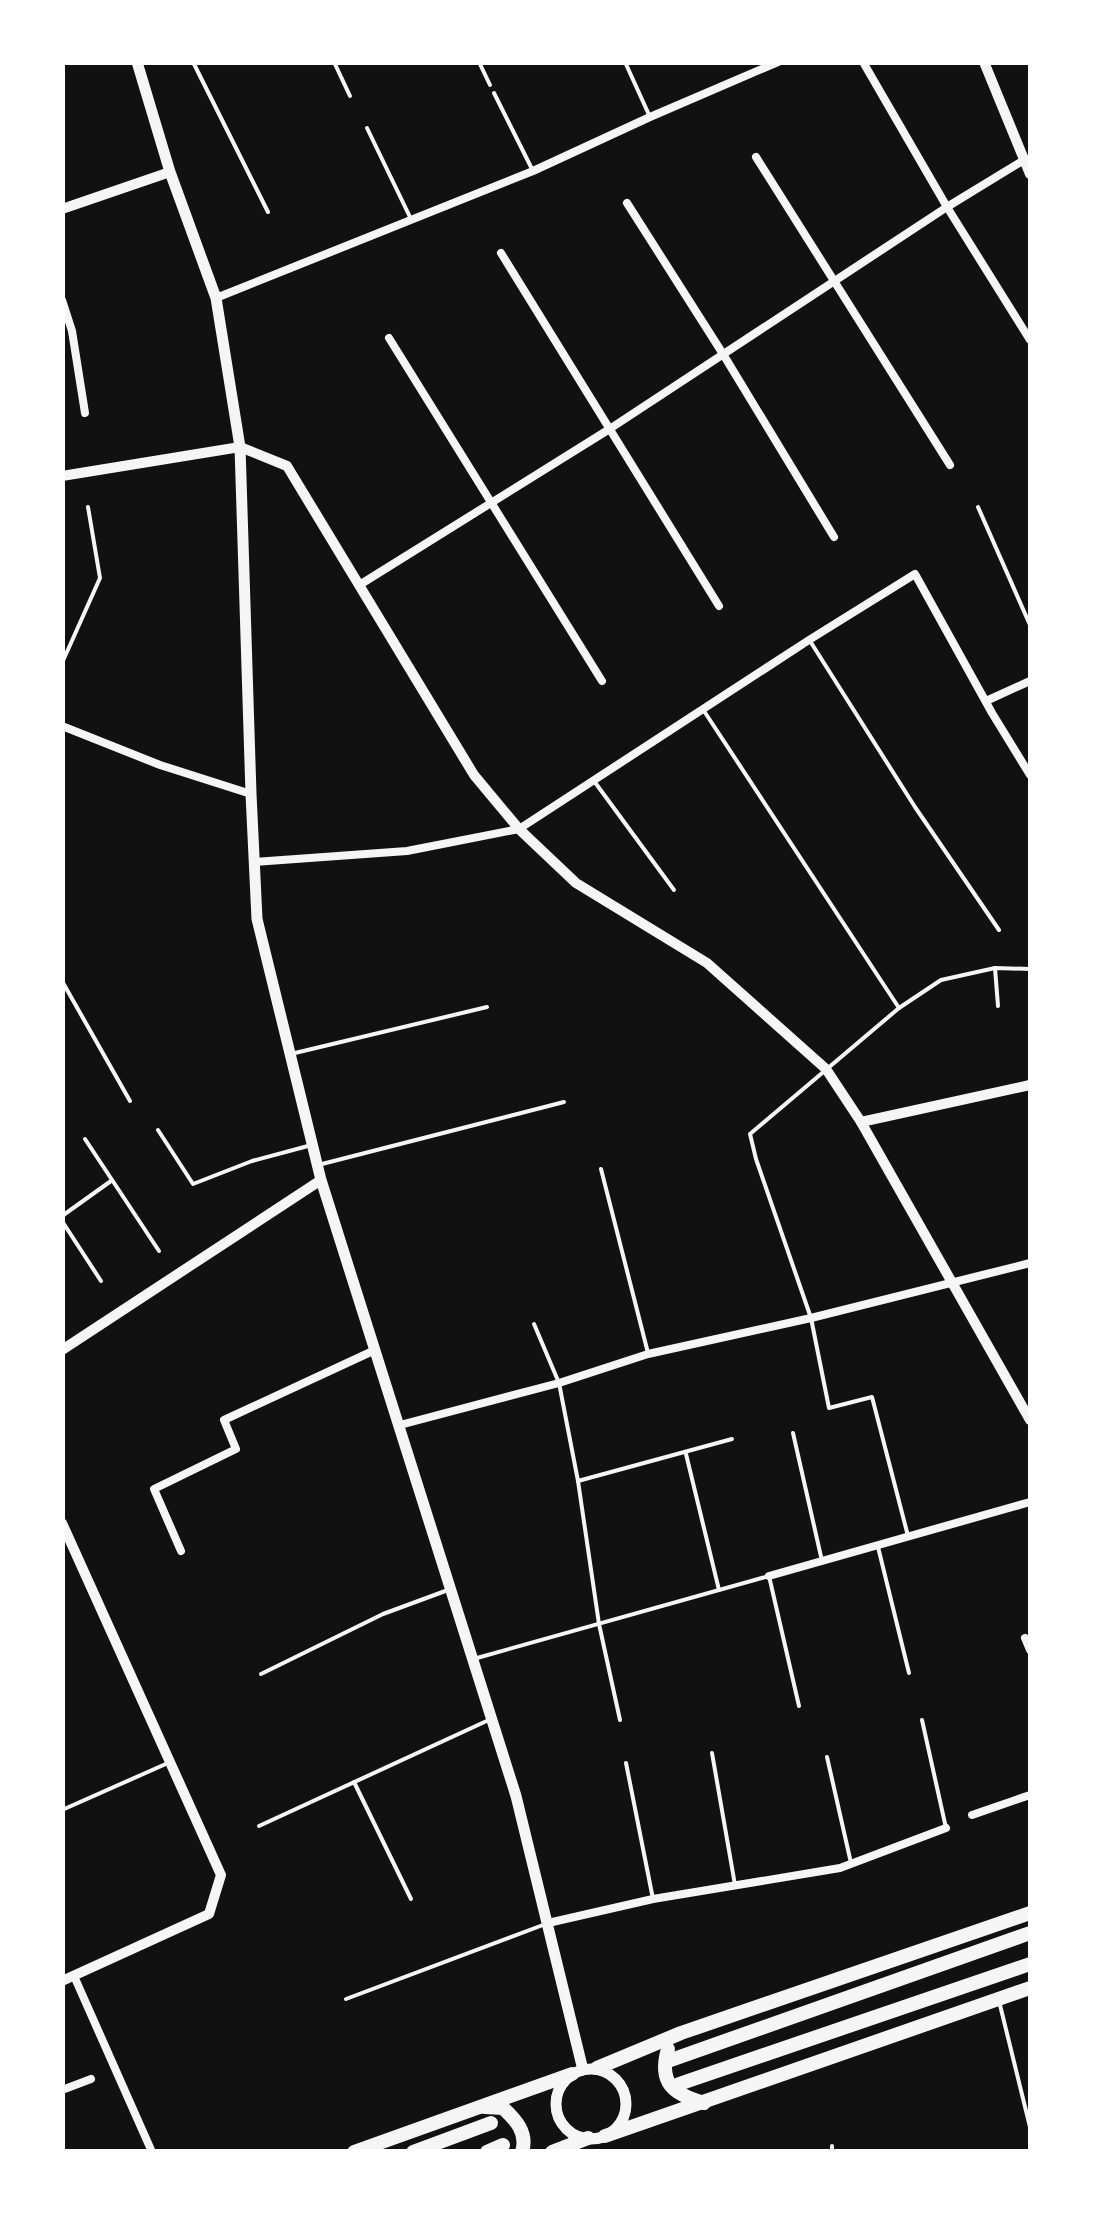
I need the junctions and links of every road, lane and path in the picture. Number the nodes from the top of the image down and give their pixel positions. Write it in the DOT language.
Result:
graph roads {
  1 [pos="137,62"];
  2 [pos="193,62"];
  3 [pos="334,62"];
  4 [pos="479,62"];
  5 [pos="625,62"];
  6 [pos="778,62"];
  7 [pos="863,62"];
  8 [pos="984,62"];
  9 [pos="766,65"];
  10 [pos="494,93"];
  11 [pos="350,96"];
  12 [pos="650,117"];
  13 [pos="367,128"];
  14 [pos="756,157"];
  15 [pos="1024,160"];
  16 [pos="170,172"];
  17 [pos="533,172"];
  18 [pos="1030,174"];
  19 [pos="627,203"];
  20 [pos="947,208"];
  21 [pos="62,209"];
  22 [pos="268,212"];
  23 [pos="412,221"];
  24 [pos="501,254"];
  25 [pos="836,280"];
  26 [pos="216,298"];
  27 [pos="62,300"];
  28 [pos="389,338"];
  29 [pos="1030,340"];
  30 [pos="723,354"];
  31 [pos="85,413"];
  32 [pos="608,430"];
  33 [pos="240,447"];
  34 [pos="950,464"];
  35 [pos="62,476"];
  36 [pos="491,504"];
  37 [pos="88,507"];
  38 [pos="978,507"];
  39 [pos="834,537"];
  40 [pos="360,584"];
  41 [pos="719,606"];
  42 [pos="1030,625"];
  43 [pos="808,640"];
  44 [pos="62,662"];
  45 [pos="1030,681"];
  46 [pos="602,682"];
  47 [pos="986,701"];
  48 [pos="702,708"];
  49 [pos="62,726"];
  50 [pos="1030,775"];
  51 [pos="593,780"];
  52 [pos="251,794"];
  53 [pos="518,829"];
  54 [pos="254,862"];
  55 [pos="674,890"];
  56 [pos="999,930"];
  57 [pos="994,968"];
  58 [pos="1030,969"];
  59 [pos="62,981"];
  60 [pos="998,1006"];
  61 [pos="488,1007"];
  62 [pos="899,1008"];
  63 [pos="290,1054"];
  64 [pos="826,1069"];
  65 [pos="1030,1085"];
  66 [pos="130,1101"];
  67 [pos="564,1102"];
  68 [pos="861,1122"];
  69 [pos="158,1130"];
  70 [pos="85,1139"];
  71 [pos="313,1145"];
  72 [pos="318,1165"];
  73 [pos="600,1168"];
  74 [pos="322,1180"];
  75 [pos="111,1181"];
  76 [pos="62,1218"];
  77 [pos="159,1252"];
  78 [pos="1030,1263"];
  79 [pos="101,1281"];
  80 [pos="951,1282"];
  81 [pos="811,1318"];
  82 [pos="534,1324"];
  83 [pos="62,1350"];
  84 [pos="375,1350"];
  85 [pos="648,1354"];
  86 [pos="558,1383"];
  87 [pos="1030,1420"];
  88 [pos="400,1425"];
  89 [pos="793,1433"];
  90 [pos="732,1439"];
  91 [pos="686,1452"];
  92 [pos="578,1481"];
  93 [pos="1030,1502"];
  94 [pos="62,1524"];
  95 [pos="908,1536"];
  96 [pos="878,1545"];
  97 [pos="181,1551"];
  98 [pos="822,1561"];
  99 [pos="769,1576"];
  100 [pos="450,1588"];
  101 [pos="719,1590"];
  102 [pos="598,1624"];
  103 [pos="1025,1638"];
  104 [pos="1030,1650"];
  105 [pos="473,1659"];
  106 [pos="261,1674"];
  107 [pos="909,1674"];
  108 [pos="799,1706"];
  109 [pos="492,1719"];
  110 [pos="620,1720"];
  111 [pos="922,1720"];
  112 [pos="712,1753"];
  113 [pos="827,1757"];
  114 [pos="170,1762"];
  115 [pos="626,1763"];
  116 [pos="354,1782"];
  117 [pos="1030,1795"];
  118 [pos="62,1810"];
  119 [pos="972,1816"];
  120 [pos="259,1826"];
  121 [pos="946,1828"];
  122 [pos="851,1863"];
  123 [pos="735,1885"];
  124 [pos="411,1899"];
  125 [pos="652,1899"];
  126 [pos="1030,1913"];
  127 [pos="548,1923"];
  128 [pos="1030,1933"];
  129 [pos="1030,1964"];
  130 [pos="68,1978"];
  131 [pos="1030,1988"];
  132 [pos="999,1999"];
  133 [pos="346,2000"];
  134 [pos="681,2033"];
  135 [pos="671,2060"];
  136 [pos="584,2070"];
  137 [pos="92,2080"];
  138 [pos="678,2084"];
  139 [pos="62,2090"];
  140 [pos="704,2104"];
  141 [pos="481,2106"];
  142 [pos="491,2123"];
  143 [pos="1030,2126"];
  144 [pos="597,2141"];
  145 [pos="503,2146"];
  146 [pos="152,2152"];
  147 [pos="354,2152"];
  148 [pos="413,2152"];
  149 [pos="487,2152"];
  150 [pos="522,2152"];
  151 [pos="552,2152"];
  1 -- 16 [label="main road"];
  2 -- 22 [label="lane"];
  3 -- 11 [label="lane"];
  4 -- 10 [label="path"];
  5 -- 12 [label="lane"];
  6 -- 9 [label="street"];
  7 -- 20 [label="street"];
  8 -- 15 [label="street"];
  9 -- 12 [label="street"];
  10 -- 17 [label="lane"];
  12 -- 17 [label="street"];
  13 -- 23 [label="lane"];
  14 -- 25 [label="street"];
  15 -- 18 [label="street"];
  15 -- 20 [label="street"];
  16 -- 21 [label="street"];
  16 -- 26 [label="main road"];
  17 -- 23 [label="street"];
  19 -- 30 [label="street"];
  20 -- 25 [label="street"];
  20 -- 29 [label="street"];
  23 -- 26 [label="street"];
  24 -- 32 [label="street"];
  25 -- 30 [label="street"];
  25 -- 34 [label="street"];
  26 -- 33 [label="main road"];
  27 -- 31 [label="street"];
  28 -- 36 [label="street"];
  30 -- 32 [label="street"];
  30 -- 39 [label="street"];
  32 -- 36 [label="street"];
  32 -- 41 [label="street"];
  33 -- 35 [label="street"];
  33 -- 40 [label="street"];
  33 -- 52 [label="main road"];
  36 -- 40 [label="street"];
  36 -- 46 [label="street"];
  37 -- 44 [label="lane"];
  38 -- 42 [label="lane"];
  40 -- 53 [label="street"];
  43 -- 47 [label="street"];
  43 -- 48 [label="street"];
  43 -- 56 [label="lane"];
  45 -- 47 [label="street"];
  47 -- 50 [label="street"];
  48 -- 51 [label="street"];
  48 -- 62 [label="lane"];
  49 -- 52 [label="street"];
  51 -- 53 [label="street"];
  51 -- 55 [label="lane"];
  52 -- 54 [label="main road"];
  53 -- 54 [label="street"];
  53 -- 64 [label="street"];
  54 -- 63 [label="main road"];
  57 -- 58 [label="lane"];
  57 -- 60 [label="lane"];
  57 -- 62 [label="lane"];
  59 -- 66 [label="lane"];
  61 -- 63 [label="lane"];
  62 -- 64 [label="lane"];
  63 -- 71 [label="main road"];
  64 -- 68 [label="street"];
  64 -- 81 [label="lane"];
  65 -- 68 [label="street"];
  67 -- 72 [label="lane"];
  68 -- 80 [label="street"];
  69 -- 71 [label="lane"];
  70 -- 75 [label="lane"];
  71 -- 72 [label="main road"];
  72 -- 74 [label="main road"];
  73 -- 85 [label="lane"];
  74 -- 83 [label="street"];
  74 -- 84 [label="main road"];
  75 -- 76 [label="lane"];
  75 -- 77 [label="lane"];
  76 -- 79 [label="lane"];
  78 -- 80 [label="street"];
  80 -- 81 [label="street"];
  80 -- 87 [label="street"];
  81 -- 85 [label="street"];
  81 -- 95 [label="lane"];
  82 -- 86 [label="lane"];
  84 -- 88 [label="main road"];
  84 -- 97 [label="street"];
  85 -- 86 [label="street"];
  86 -- 88 [label="street"];
  86 -- 92 [label="lane"];
  88 -- 100 [label="main road"];
  89 -- 98 [label="lane"];
  90 -- 91 [label="lane"];
  91 -- 92 [label="lane"];
  91 -- 101 [label="lane"];
  92 -- 102 [label="lane"];
  93 -- 95 [label="street"];
  94 -- 114 [label="street"];
  95 -- 96 [label="street"];
  96 -- 98 [label="street"];
  96 -- 107 [label="lane"];
  98 -- 99 [label="street"];
  99 -- 101 [label="lane"];
  99 -- 108 [label="lane"];
  100 -- 105 [label="main road"];
  100 -- 106 [label="lane"];
  101 -- 102 [label="lane"];
  102 -- 105 [label="lane"];
  102 -- 110 [label="lane"];
  103 -- 104 [label="street"];
  105 -- 109 [label="main road"];
  109 -- 116 [label="lane"];
  109 -- 127 [label="main road"];
  111 -- 121 [label="lane"];
  112 -- 123 [label="lane"];
  113 -- 122 [label="lane"];
  114 -- 118 [label="lane"];
  114 -- 130 [label="street"];
  115 -- 125 [label="lane"];
  116 -- 120 [label="lane"];
  116 -- 124 [label="lane"];
  117 -- 119 [label="street"];
  121 -- 122 [label="street"];
  122 -- 123 [label="street"];
  123 -- 125 [label="street"];
  125 -- 127 [label="street"];
  126 -- 134 [label="highway"];
  127 -- 133 [label="lane"];
  127 -- 136 [label="main road"];
  128 -- 135 [label="highway"];
  129 -- 138 [label="highway"];
  130 -- 146 [label="street"];
  131 -- 132 [label="highway"];
  132 -- 140 [label="highway"];
  132 -- 143 [label="lane"];
  134 -- 136 [label="highway"];
  134 -- 140 [label="highway"];
  136 -- 141 [label="highway"];
  136 -- 144 [label="main road"];
  136 -- 144 [label="main road"];
  137 -- 139 [label="street"];
  140 -- 144 [label="highway"];
  141 -- 147 [label="highway"];
  141 -- 150 [label="highway"];
  142 -- 148 [label="highway"];
  144 -- 151 [label="highway"];
  145 -- 149 [label="highway"];
}
